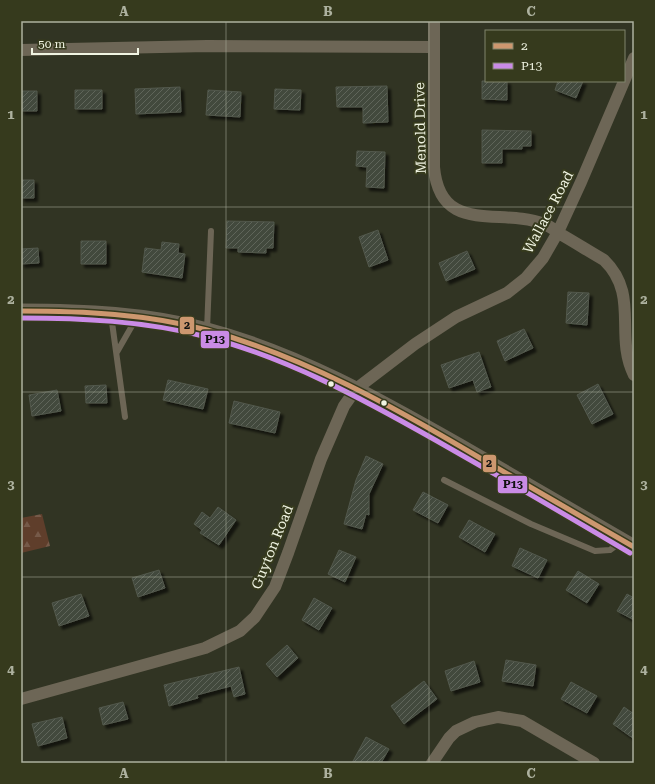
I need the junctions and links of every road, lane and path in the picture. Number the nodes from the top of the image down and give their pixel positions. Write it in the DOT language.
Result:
graph roads {
  1 [pos="434,21"];
  2 [pos="434,47"];
  3 [pos="21,50"];
  4 [pos="634,58"];
  5 [pos="625,81"];
  6 [pos="625,82"];
  7 [pos="211,231"];
  8 [pos="558,232"];
  9 [pos="21,311"];
  10 [pos="110,314"];
  11 [pos="137,316"];
  12 [pos="207,330"];
  13 [pos="117,352"];
  14 [pos="634,375"];
  15 [pos="356,388"];
  16 [pos="126,417"];
  17 [pos="444,480"];
  18 [pos="629,544"];
  19 [pos="21,699"];
  20 [pos="432,763"];
  21 [pos="594,763"];
  1 -- 2 [label="street, Menold Drive"];
  2 -- 3 [label="street"];
  2 -- 8 [label="street, Menold Drive"];
  4 -- 5 [label="street, Wallace Road"];
  6 -- 8 [label="street, Wallace Road"];
  7 -- 12 [label="lane"];
  8 -- 14 [label="street, Menold Drive"];
  8 -- 15 [label="street, Wallace Road"];
  9 -- 10 [label="street"];
  10 -- 11 [label="street"];
  10 -- 13 [label="lane"];
  11 -- 12 [label="street"];
  11 -- 13 [label="lane"];
  12 -- 15 [label="street"];
  13 -- 16 [label="lane"];
  15 -- 18 [label="street"];
  15 -- 19 [label="street, Guyton Road"];
  17 -- 18 [label="lane"];
  20 -- 21 [label="street"];
}
